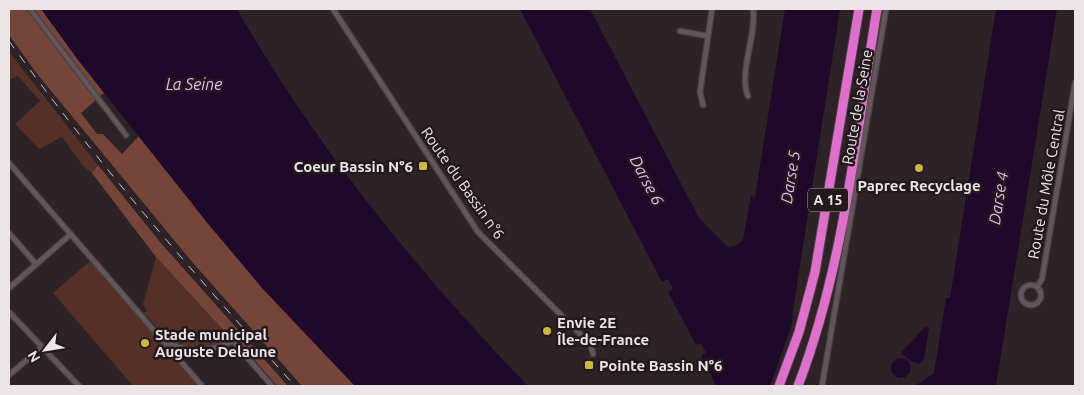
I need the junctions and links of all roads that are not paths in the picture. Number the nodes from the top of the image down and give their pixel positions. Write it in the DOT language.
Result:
graph roads {
  1 [pos="30,9"];
  2 [pos="333,9"];
  3 [pos="712,9"];
  4 [pos="753,9"];
  5 [pos="859,9"];
  6 [pos="877,9"];
  7 [pos="886,9"];
  8 [pos="680,31"];
  9 [pos="708,36"];
  10 [pos="1075,83"];
  11 [pos="748,96"];
  12 [pos="703,105"];
  13 [pos="126,135"];
  14 [pos="9,163"];
  15 [pos="9,234"];
  16 [pos="71,234"];
  17 [pos="36,264"];
  18 [pos="1037,287"];
  19 [pos="9,288"];
  20 [pos="9,312"];
  21 [pos="160,336"];
  22 [pos="41,348"];
  23 [pos="593,354"];
  24 [pos="9,375"];
  25 [pos="79,386"];
  26 [pos="202,386"];
  27 [pos="272,386"];
  28 [pos="779,386"];
  29 [pos="798,386"];
  30 [pos="822,386"];
  1 -- 13 [label="street"];
  2 -- 23 [label="street, Route du Bassin n°6"];
  3 -- 9 [label="street"];
  4 -- 11 [label="street"];
  5 -- 28 [label="highway, A 15"];
  6 -- 29 [label="highway, A 15"];
  7 -- 30 [label="street, Route de la Seine"];
  8 -- 9 [label="street"];
  9 -- 12 [label="street"];
  10 -- 18 [label="street, Route du Môle Central"];
  14 -- 16 [label="street"];
  15 -- 17 [label="street"];
  16 -- 17 [label="street"];
  16 -- 21 [label="street"];
  17 -- 19 [label="street"];
  18 -- 18 [label="street"];
  20 -- 22 [label="street"];
  21 -- 26 [label="street"];
  21 -- 27 [label="street"];
  22 -- 24 [label="street"];
  22 -- 25 [label="street"];
}
